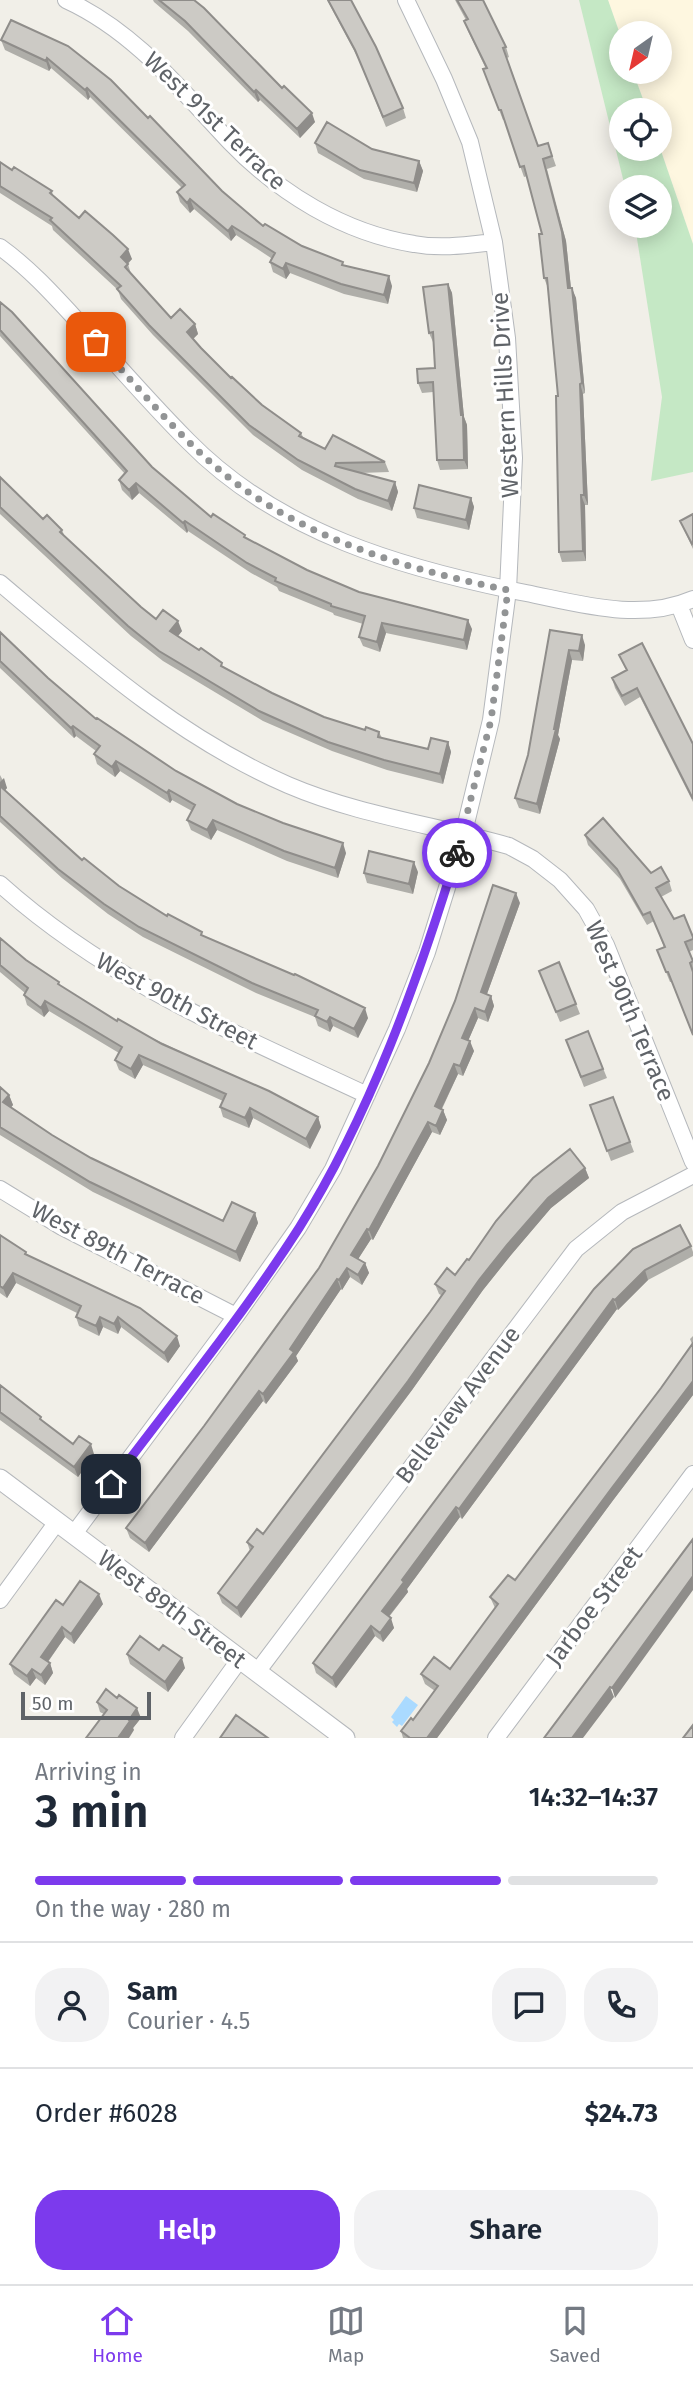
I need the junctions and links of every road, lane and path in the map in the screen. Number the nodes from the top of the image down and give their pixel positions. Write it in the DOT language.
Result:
graph roads {
  1 [pos="66,0"];
  2 [pos="406,0"];
  3 [pos="494,242"];
  4 [pos="0,247"];
  5 [pos="0,583"];
  6 [pos="508,590"];
  7 [pos="686,602"];
  8 [pos="693,640"];
  9 [pos="463,836"];
  10 [pos="0,884"];
  11 [pos="368,1096"];
  12 [pos="693,1162"];
  13 [pos="693,1175"];
  14 [pos="0,1189"];
  15 [pos="236,1317"];
  16 [pos="693,1474"];
  17 [pos="0,1479"];
  18 [pos="57,1522"];
  19 [pos="74,1535"];
  20 [pos="0,1600"];
  21 [pos="240,1659"];
  22 [pos="257,1672"];
  23 [pos="183,1738"];
  24 [pos="345,1738"];
  25 [pos="496,1738"];
  1 -- 3 [label="street, West 91st Terrace"];
  2 -- 3 [label="street, Western Hills Drive"];
  3 -- 6 [label="street, Western Hills Drive"];
  4 -- 6 [label="street"];
  5 -- 9 [label="street, West 90th Terrace"];
  6 -- 7 [label="street"];
  6 -- 9 [label="street, Western Hills Drive"];
  7 -- 8 [label="street"];
  9 -- 11 [label="street, Western Hills Drive"];
  9 -- 12 [label="street, West 90th Terrace"];
  10 -- 11 [label="street, West 90th Street"];
  11 -- 15 [label="street, Western Hills Drive"];
  13 -- 22 [label="street, Belleview Avenue"];
  14 -- 15 [label="street, West 89th Terrace"];
  15 -- 19 [label="street, Western Hills Drive"];
  16 -- 25 [label="street, Jarboe Street"];
  17 -- 18 [label="street, West 89th Street"];
  18 -- 19 [label="street, West 89th Street"];
  18 -- 20 [label="street"];
  19 -- 21 [label="street, West 89th Street"];
  21 -- 22 [label="street, West 89th Street"];
  21 -- 23 [label="street"];
  22 -- 24 [label="street, West 89th Street"];
}
